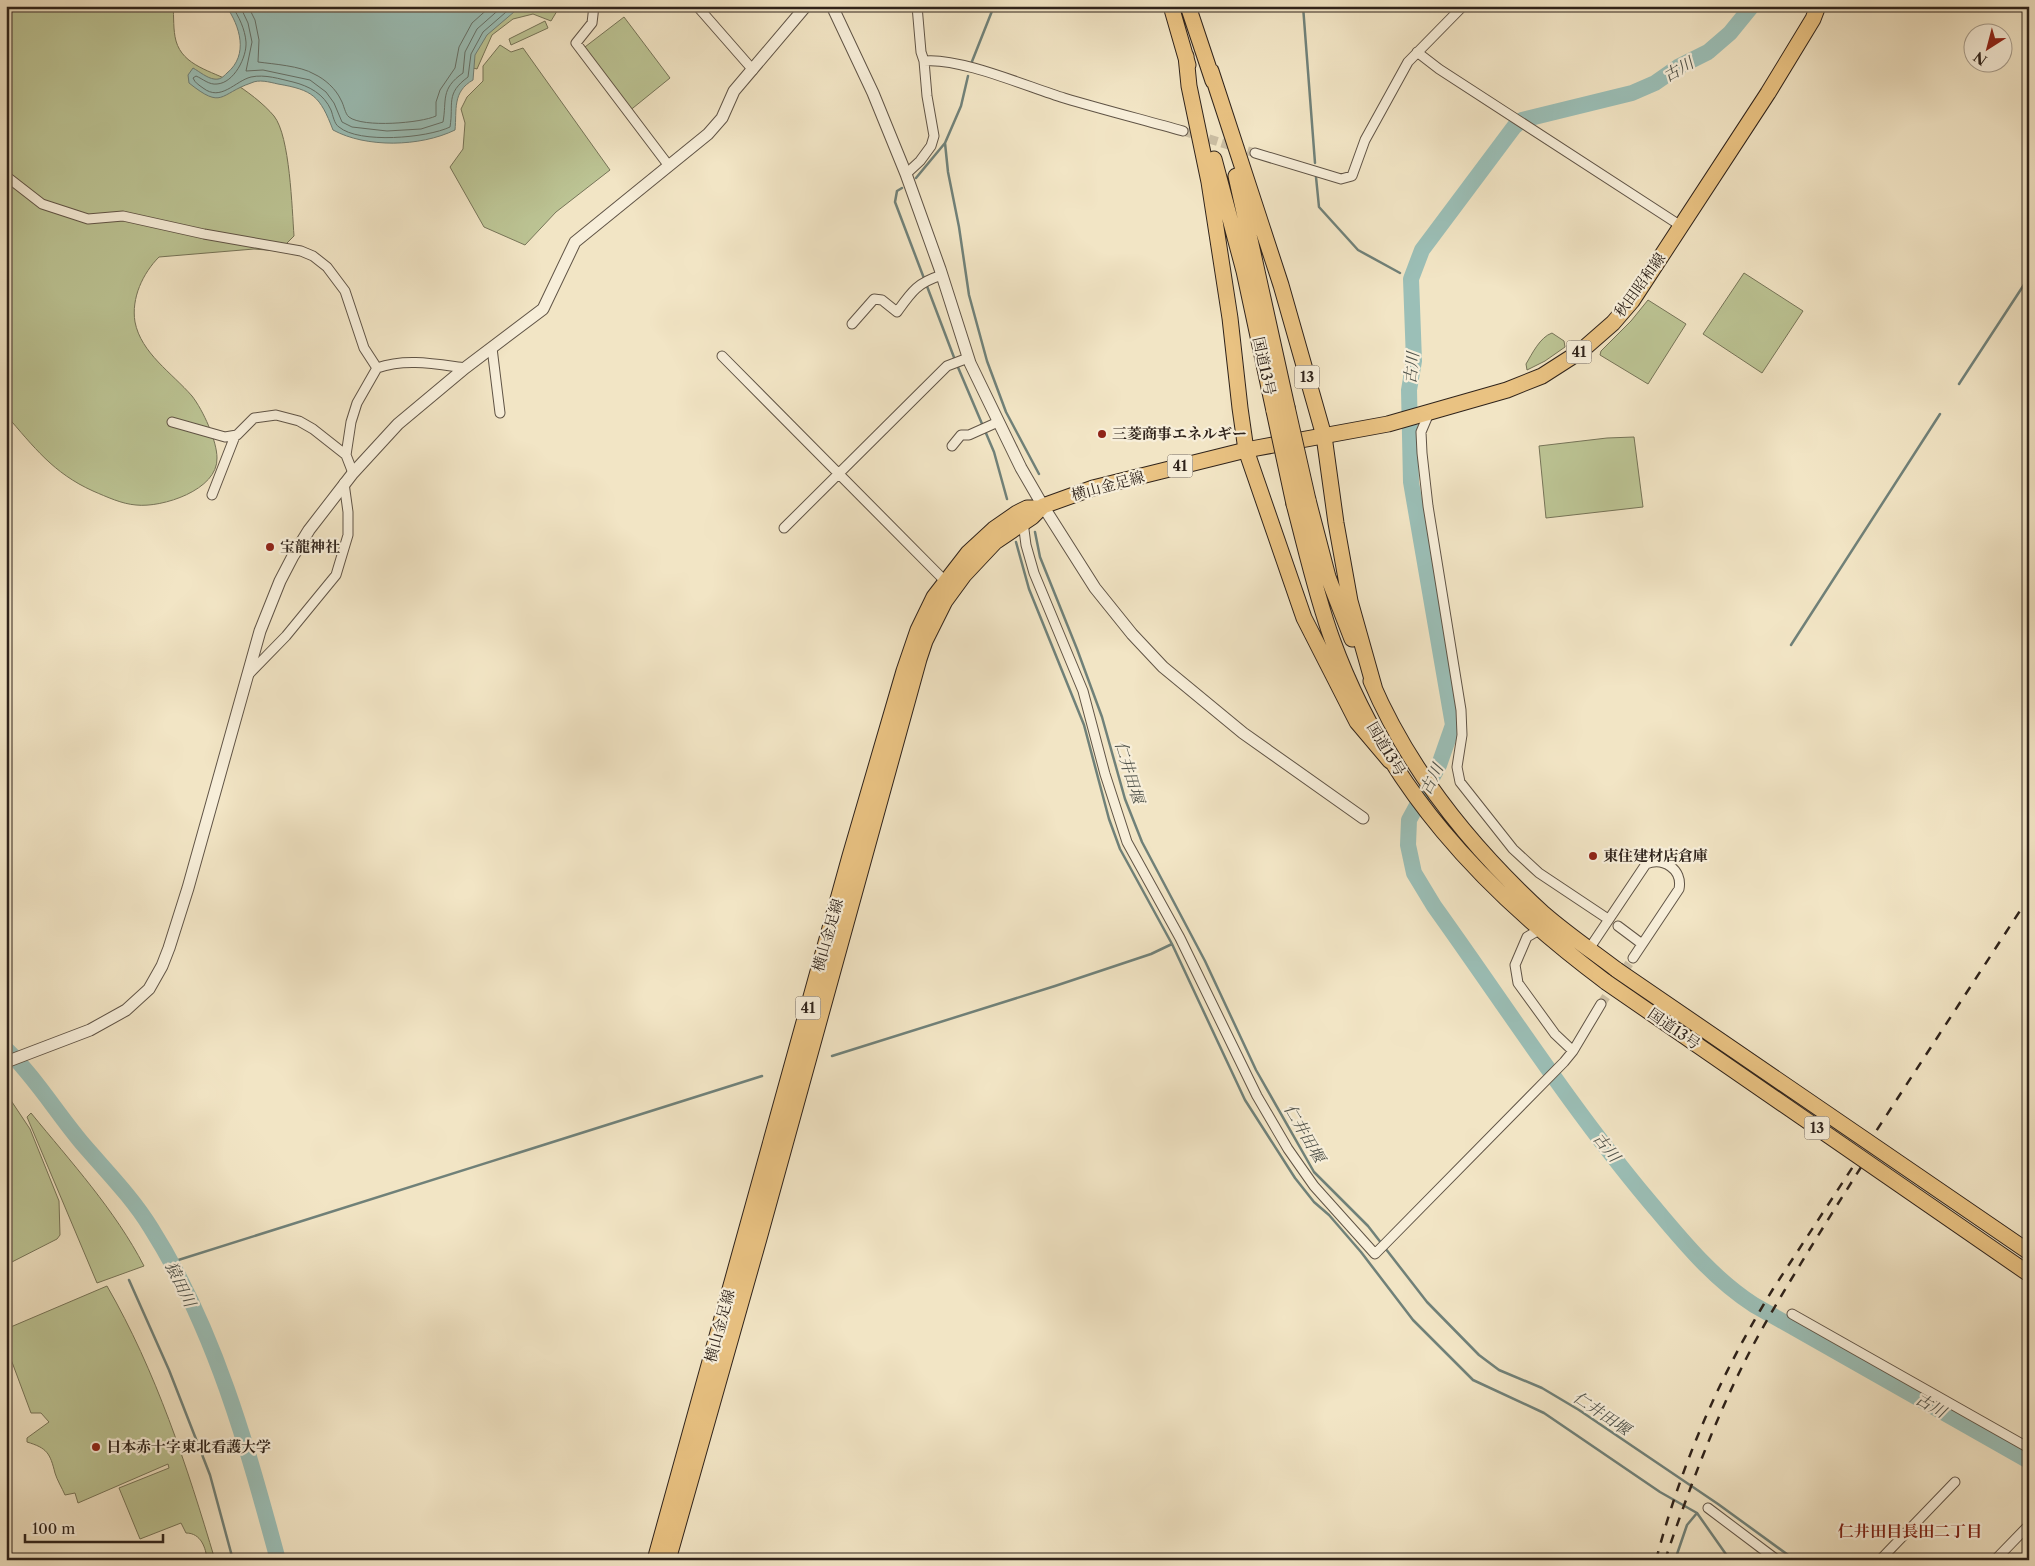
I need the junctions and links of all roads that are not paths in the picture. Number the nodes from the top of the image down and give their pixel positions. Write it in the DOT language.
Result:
graph roads {
  1 [pos="594,6"];
  2 [pos="697,6"];
  3 [pos="806,6"];
  4 [pos="832,6"];
  5 [pos="916,6"];
  6 [pos="1171,6"];
  7 [pos="1188,6"];
  8 [pos="1463,6"];
  9 [pos="1818,6"];
  10 [pos="1417,52"];
  11 [pos="1186,56"];
  12 [pos="924,60"];
  13 [pos="753,70"];
  14 [pos="1211,71"];
  15 [pos="1183,131"];
  16 [pos="1255,153"];
  17 [pos="669,166"];
  18 [pos="906,174"];
  19 [pos="6,176"];
  20 [pos="1681,226"];
  21 [pos="937,276"];
  22 [pos="852,324"];
  23 [pos="492,348"];
  24 [pos="722,356"];
  25 [pos="961,360"];
  26 [pos="377,368"];
  27 [pos="465,368"];
  28 [pos="1280,409"];
  29 [pos="500,413"];
  30 [pos="1428,414"];
  31 [pos="172,422"];
  32 [pos="988,425"];
  33 [pos="235,436"];
  34 [pos="1324,436"];
  35 [pos="952,446"];
  36 [pos="1246,450"];
  37 [pos="346,455"];
  38 [pos="353,473"];
  39 [pos="838,473"];
  40 [pos="344,483"];
  41 [pos="212,495"];
  42 [pos="1301,502"];
  43 [pos="1041,507"];
  44 [pos="1024,522"];
  45 [pos="784,528"];
  46 [pos="949,585"];
  47 [pos="247,676"];
  48 [pos="1375,690"];
  49 [pos="1390,761"];
  50 [pos="1363,818"];
  51 [pos="1605,917"];
  52 [pos="1618,926"];
  53 [pos="1539,930"];
  54 [pos="1642,944"];
  55 [pos="1589,949"];
  56 [pos="1633,958"];
  57 [pos="1601,1004"];
  58 [pos="1573,1051"];
  59 [pos="6,1062"];
  60 [pos="2029,1252"];
  61 [pos="2029,1274"];
  62 [pos="1792,1314"];
  63 [pos="2029,1448"];
  64 [pos="1955,1482"];
  65 [pos="1708,1508"];
  66 [pos="2029,1526"];
  67 [pos="2001,1558"];
  68 [pos="655,1560"];
  69 [pos="668,1560"];
  70 [pos="1777,1560"];
  71 [pos="1880,1560"];
  1 -- 17 [label="street"];
  2 -- 13 [label="street"];
  3 -- 13 [label="street"];
  4 -- 18 [label="street"];
  5 -- 12 [label="street"];
  6 -- 11 [label="main road, 国道13号 / 13"];
  7 -- 14 [label="main road, 国道13号 / 13"];
  8 -- 10 [label="street"];
  9 -- 20 [label="main road, 秋田昭和線 / 41"];
  10 -- 16 [label="street"];
  10 -- 20 [label="street"];
  11 -- 28 [label="main road, 国道13号 / 13"];
  11 -- 36 [label="main road, 13"];
  12 -- 15 [label="street"];
  12 -- 18 [label="street"];
  13 -- 17 [label="street"];
  14 -- 28 [label="main road, 国道13号 / 13"];
  14 -- 34 [label="main road, 13"];
  17 -- 23 [label="street"];
  18 -- 21 [label="street"];
  19 -- 26 [label="street"];
  20 -- 30 [label="main road, 秋田昭和線 / 41"];
  21 -- 22 [label="street"];
  21 -- 25 [label="street"];
  23 -- 27 [label="street"];
  23 -- 29 [label="street"];
  24 -- 39 [label="street"];
  25 -- 32 [label="street"];
  25 -- 39 [label="street"];
  26 -- 27 [label="street"];
  26 -- 37 [label="street"];
  27 -- 38 [label="street"];
  28 -- 42 [label="main road, 国道13号 / 13, bridge"];
  30 -- 34 [label="main road, 秋田昭和線 / 41"];
  30 -- 51 [label="street"];
  31 -- 33 [label="street"];
  32 -- 35 [label="street"];
  32 -- 43 [label="street"];
  33 -- 37 [label="street"];
  33 -- 41 [label="street"];
  34 -- 36 [label="main road, 横山金足線 / 41"];
  34 -- 48 [label="main road, 13"];
  36 -- 43 [label="main road, 横山金足線 / 41"];
  36 -- 49 [label="main road, 13"];
  37 -- 38 [label="street"];
  38 -- 40 [label="street"];
  39 -- 45 [label="street"];
  39 -- 46 [label="street"];
  40 -- 47 [label="street"];
  40 -- 47 [label="street"];
  42 -- 48 [label="main road, 国道13号 / 13"];
  42 -- 49 [label="main road, 国道13号 / 13"];
  43 -- 44 [label="main road, 横山金足線 / 41"];
  43 -- 46 [label="main road, 横山金足線 / 41"];
  43 -- 50 [label="street"];
  44 -- 46 [label="main road, 横山金足線 / 41"];
  44 -- 58 [label="street"];
  46 -- 68 [label="main road, 横山金足線 / 41"];
  46 -- 69 [label="main road, 横山金足線 / 41"];
  47 -- 59 [label="street"];
  48 -- 55 [label="main road, 国道13号 / 13"];
  49 -- 53 [label="main road, 国道13号 / 13"];
  52 -- 54 [label="street"];
  53 -- 58 [label="street"];
  53 -- 61 [label="main road, 国道13号 / 13, bridge"];
  54 -- 55 [label="street"];
  54 -- 56 [label="street"];
  55 -- 60 [label="main road, 国道13号 / 13, bridge"];
  57 -- 58 [label="street"];
  62 -- 63 [label="street"];
  64 -- 71 [label="street"];
  65 -- 70 [label="street"];
  66 -- 67 [label="street"];
}
